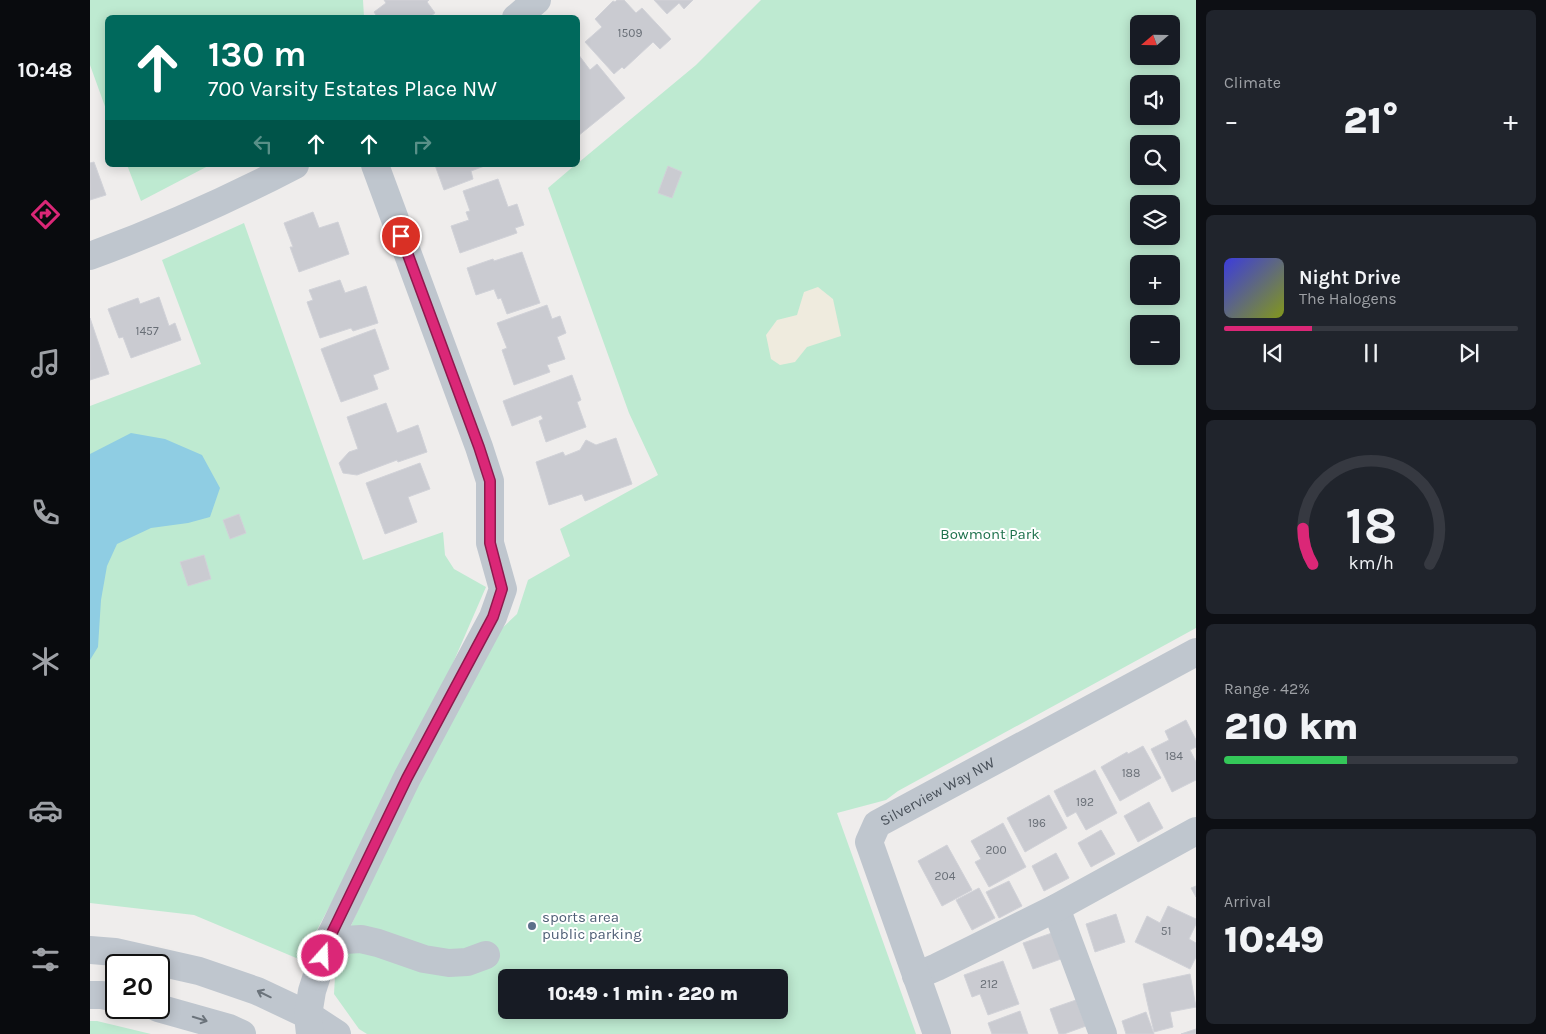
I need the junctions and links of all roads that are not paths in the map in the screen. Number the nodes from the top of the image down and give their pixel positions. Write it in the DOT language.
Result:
graph roads {
  1 [pos="537,0"];
  2 [pos="520,15"];
  3 [pos="291,167"];
  4 [pos="376,167"];
  5 [pos="90,256"];
  6 [pos="1196,652"];
  7 [pos="1196,831"];
  8 [pos="1056,908"];
  9 [pos="328,941"];
  10 [pos="90,950"];
  11 [pos="486,955"];
  12 [pos="916,976"];
  13 [pos="90,995"];
  14 [pos="105,996"];
  15 [pos="170,1011"];
  16 [pos="309,1025"];
  17 [pos="242,1034"];
  18 [pos="337,1034"];
  19 [pos="937,1034"];
  20 [pos="1103,1034"];
  1 -- 2 [label="street"];
  3 -- 5 [label="street"];
  4 -- 9 [label="street"];
  6 -- 12 [label="street, Silverview Way NW"];
  7 -- 8 [label="street"];
  8 -- 12 [label="street"];
  8 -- 20 [label="street"];
  9 -- 11 [label="street"];
  9 -- 16 [label="street"];
  16 -- 10 [label="street, one-way"];
  12 -- 19 [label="street, Silverview Way NW"];
  13 -- 14 [label="street"];
  15 -- 17 [label="street, one-way"];
  16 -- 18 [label="street"];
}
